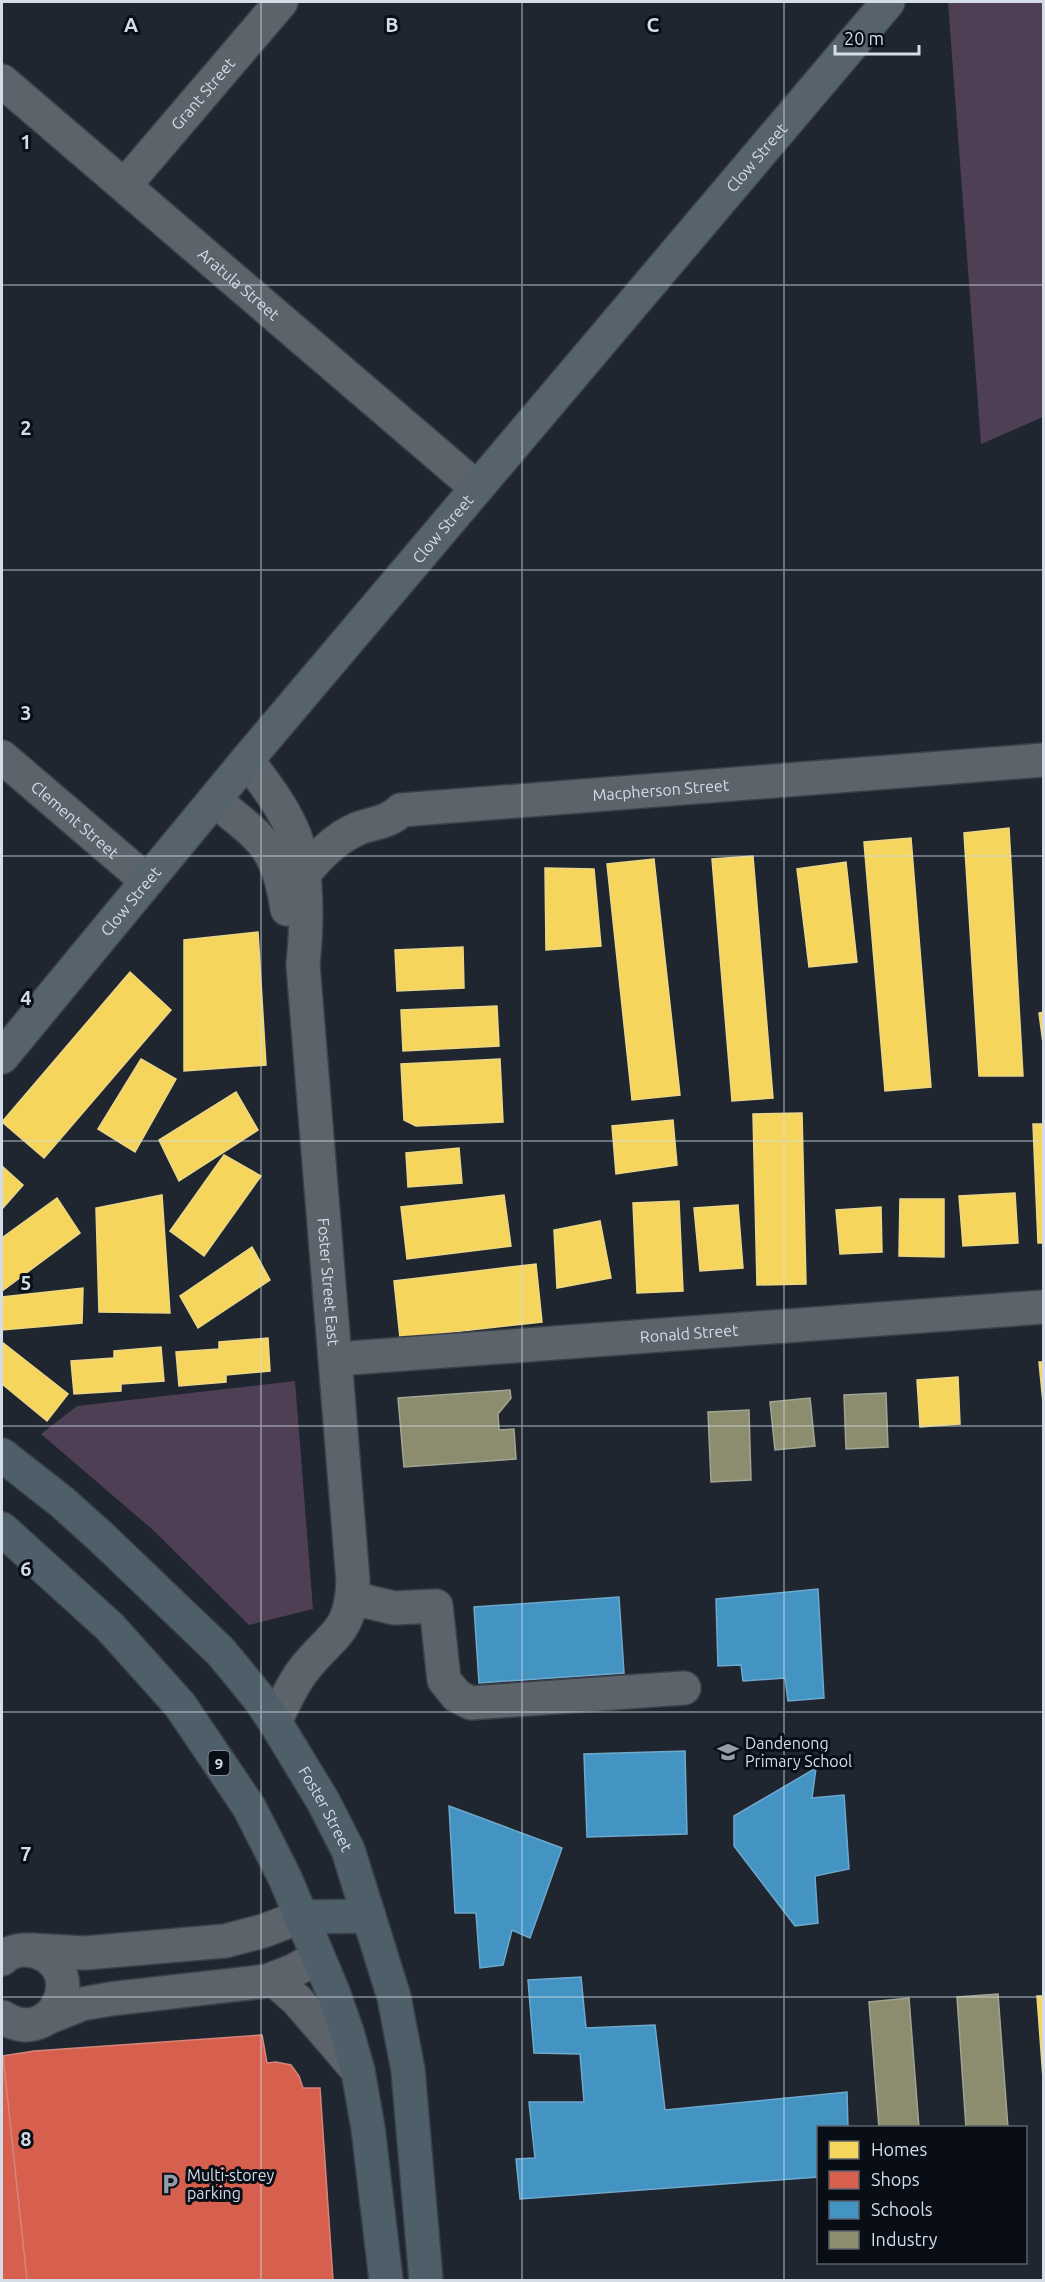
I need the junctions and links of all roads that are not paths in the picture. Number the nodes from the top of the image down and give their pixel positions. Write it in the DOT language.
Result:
graph roads {
  1 [pos="281,2"];
  2 [pos="888,2"];
  3 [pos="2,81"];
  4 [pos="124,185"];
  5 [pos="477,488"];
  6 [pos="2,757"];
  7 [pos="247,760"];
  8 [pos="1044,760"];
  9 [pos="214,800"];
  10 [pos="302,876"];
  11 [pos="147,880"];
  12 [pos="303,965"];
  13 [pos="2,1057"];
  14 [pos="1044,1307"];
  15 [pos="336,1359"];
  16 [pos="2,1455"];
  17 [pos="2,1529"];
  18 [pos="352,1598"];
  19 [pos="684,1688"];
  20 [pos="275,1722"];
  21 [pos="369,1916"];
  22 [pos="300,1917"];
  23 [pos="16,1954"];
  24 [pos="318,1957"];
  25 [pos="273,1979"];
  26 [pos="3,2018"];
  27 [pos="47,2018"];
  28 [pos="358,2071"];
  29 [pos="386,2280"];
  30 [pos="426,2280"];
  1 -- 4 [label="street, Grant Street"];
  2 -- 5 [label="main road, Clow Street"];
  3 -- 4 [label="street, Aratula Street"];
  4 -- 5 [label="street, Aratula Street"];
  5 -- 7 [label="main road, Clow Street"];
  6 -- 11 [label="street, Clement Street"];
  7 -- 9 [label="main road, Clow Street"];
  7 -- 10 [label="street, Foster Street East"];
  8 -- 10 [label="street, Macpherson Street"];
  9 -- 11 [label="main road, Clow Street"];
  9 -- 12 [label="street, Foster Street East"];
  10 -- 12 [label="street, Foster Street East"];
  11 -- 13 [label="main road, Clow Street"];
  12 -- 15 [label="street, Foster Street East"];
  14 -- 15 [label="street, Ronald Street"];
  15 -- 18 [label="street, Foster Street East"];
  16 -- 20 [label="highway, Foster Street"];
  17 -- 22 [label="highway, 9"];
  18 -- 19 [label="street"];
  18 -- 20 [label="street, Foster Street East"];
  20 -- 21 [label="highway, Foster Street"];
  21 -- 22 [label="highway"];
  21 -- 24 [label="highway"];
  21 -- 30 [label="highway, Foster Street"];
  22 -- 23 [label="street"];
  22 -- 24 [label="highway, 9"];
  23 -- 27 [label="street"];
  24 -- 25 [label="street"];
  24 -- 28 [label="highway, 9"];
  25 -- 27 [label="street"];
  25 -- 28 [label="street"];
  26 -- 27 [label="street"];
  28 -- 29 [label="highway, 9"];
}
